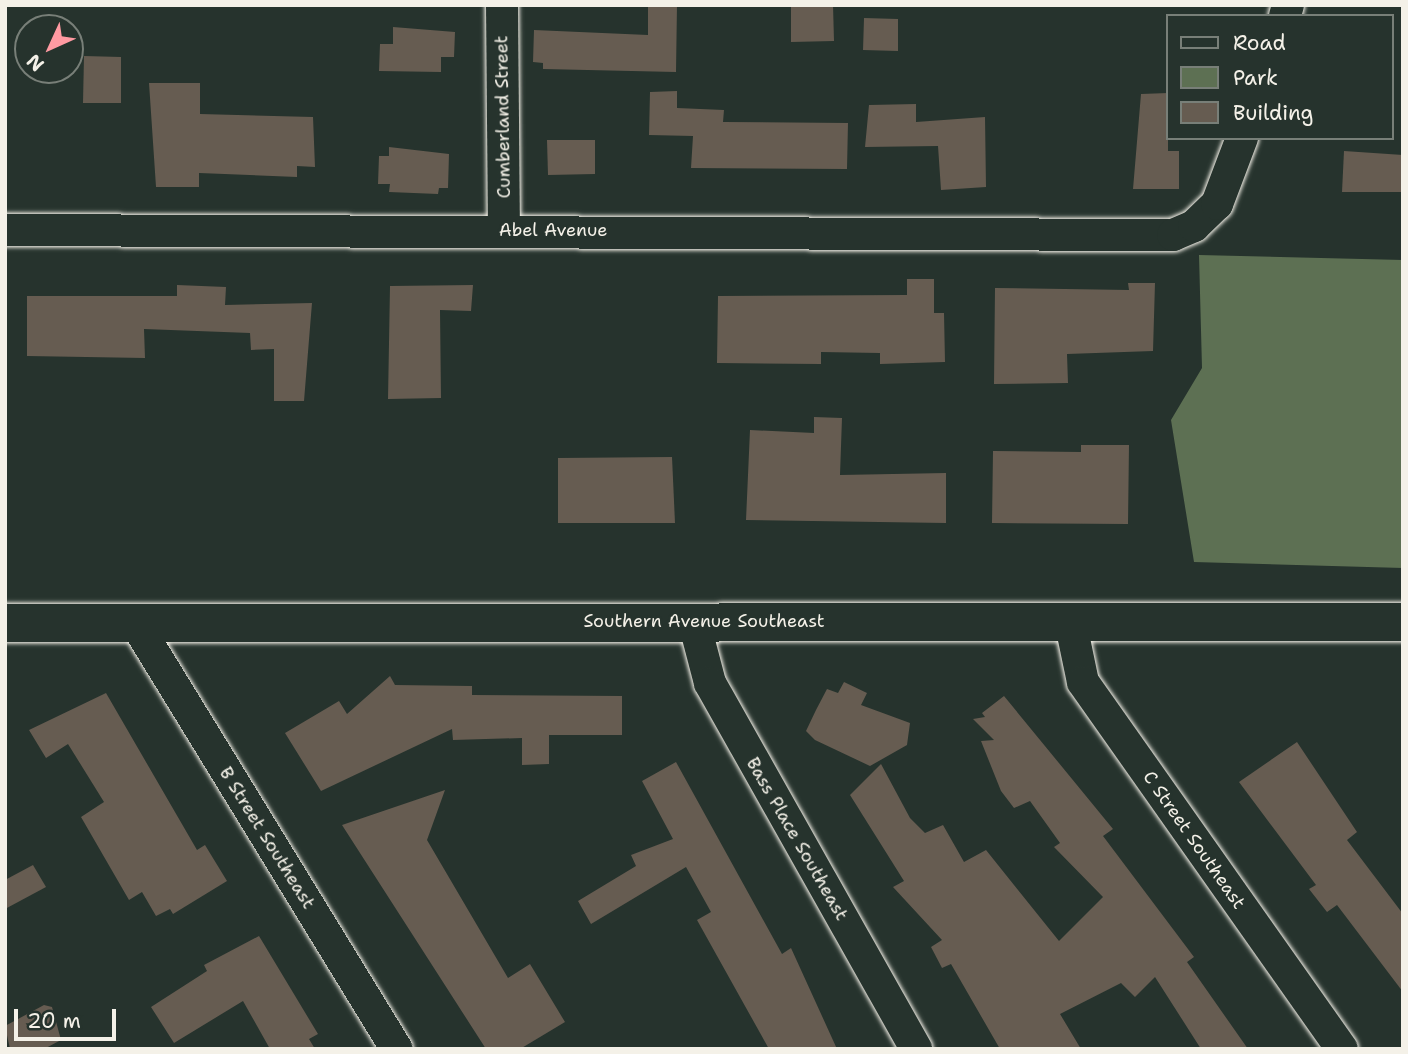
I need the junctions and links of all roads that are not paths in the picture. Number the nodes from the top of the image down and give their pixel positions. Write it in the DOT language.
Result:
graph roads {
  1 [pos="502,5"];
  2 [pos="1241,140"];
  3 [pos="5,230"];
  4 [pos="504,230"];
  5 [pos="1070,620"];
  6 [pos="694,622"];
  7 [pos="1403,622"];
  8 [pos="5,623"];
  9 [pos="138,627"];
  10 [pos="397,1049"];
  11 [pos="916,1049"];
  12 [pos="1342,1049"];
  1 -- 4 [label="street, Cumberland Street"];
  2 -- 4 [label="street, Abel Avenue"];
  3 -- 4 [label="street, Abel Avenue"];
  5 -- 6 [label="main road, Southern Avenue Southeast"];
  5 -- 7 [label="main road, Southern Avenue Southeast"];
  5 -- 12 [label="street, C Street Southeast"];
  6 -- 9 [label="main road, Southern Avenue Southeast"];
  6 -- 11 [label="street, Bass Place Southeast"];
  8 -- 9 [label="main road, Southern Avenue Southeast"];
  9 -- 10 [label="street, B Street Southeast"];
}
